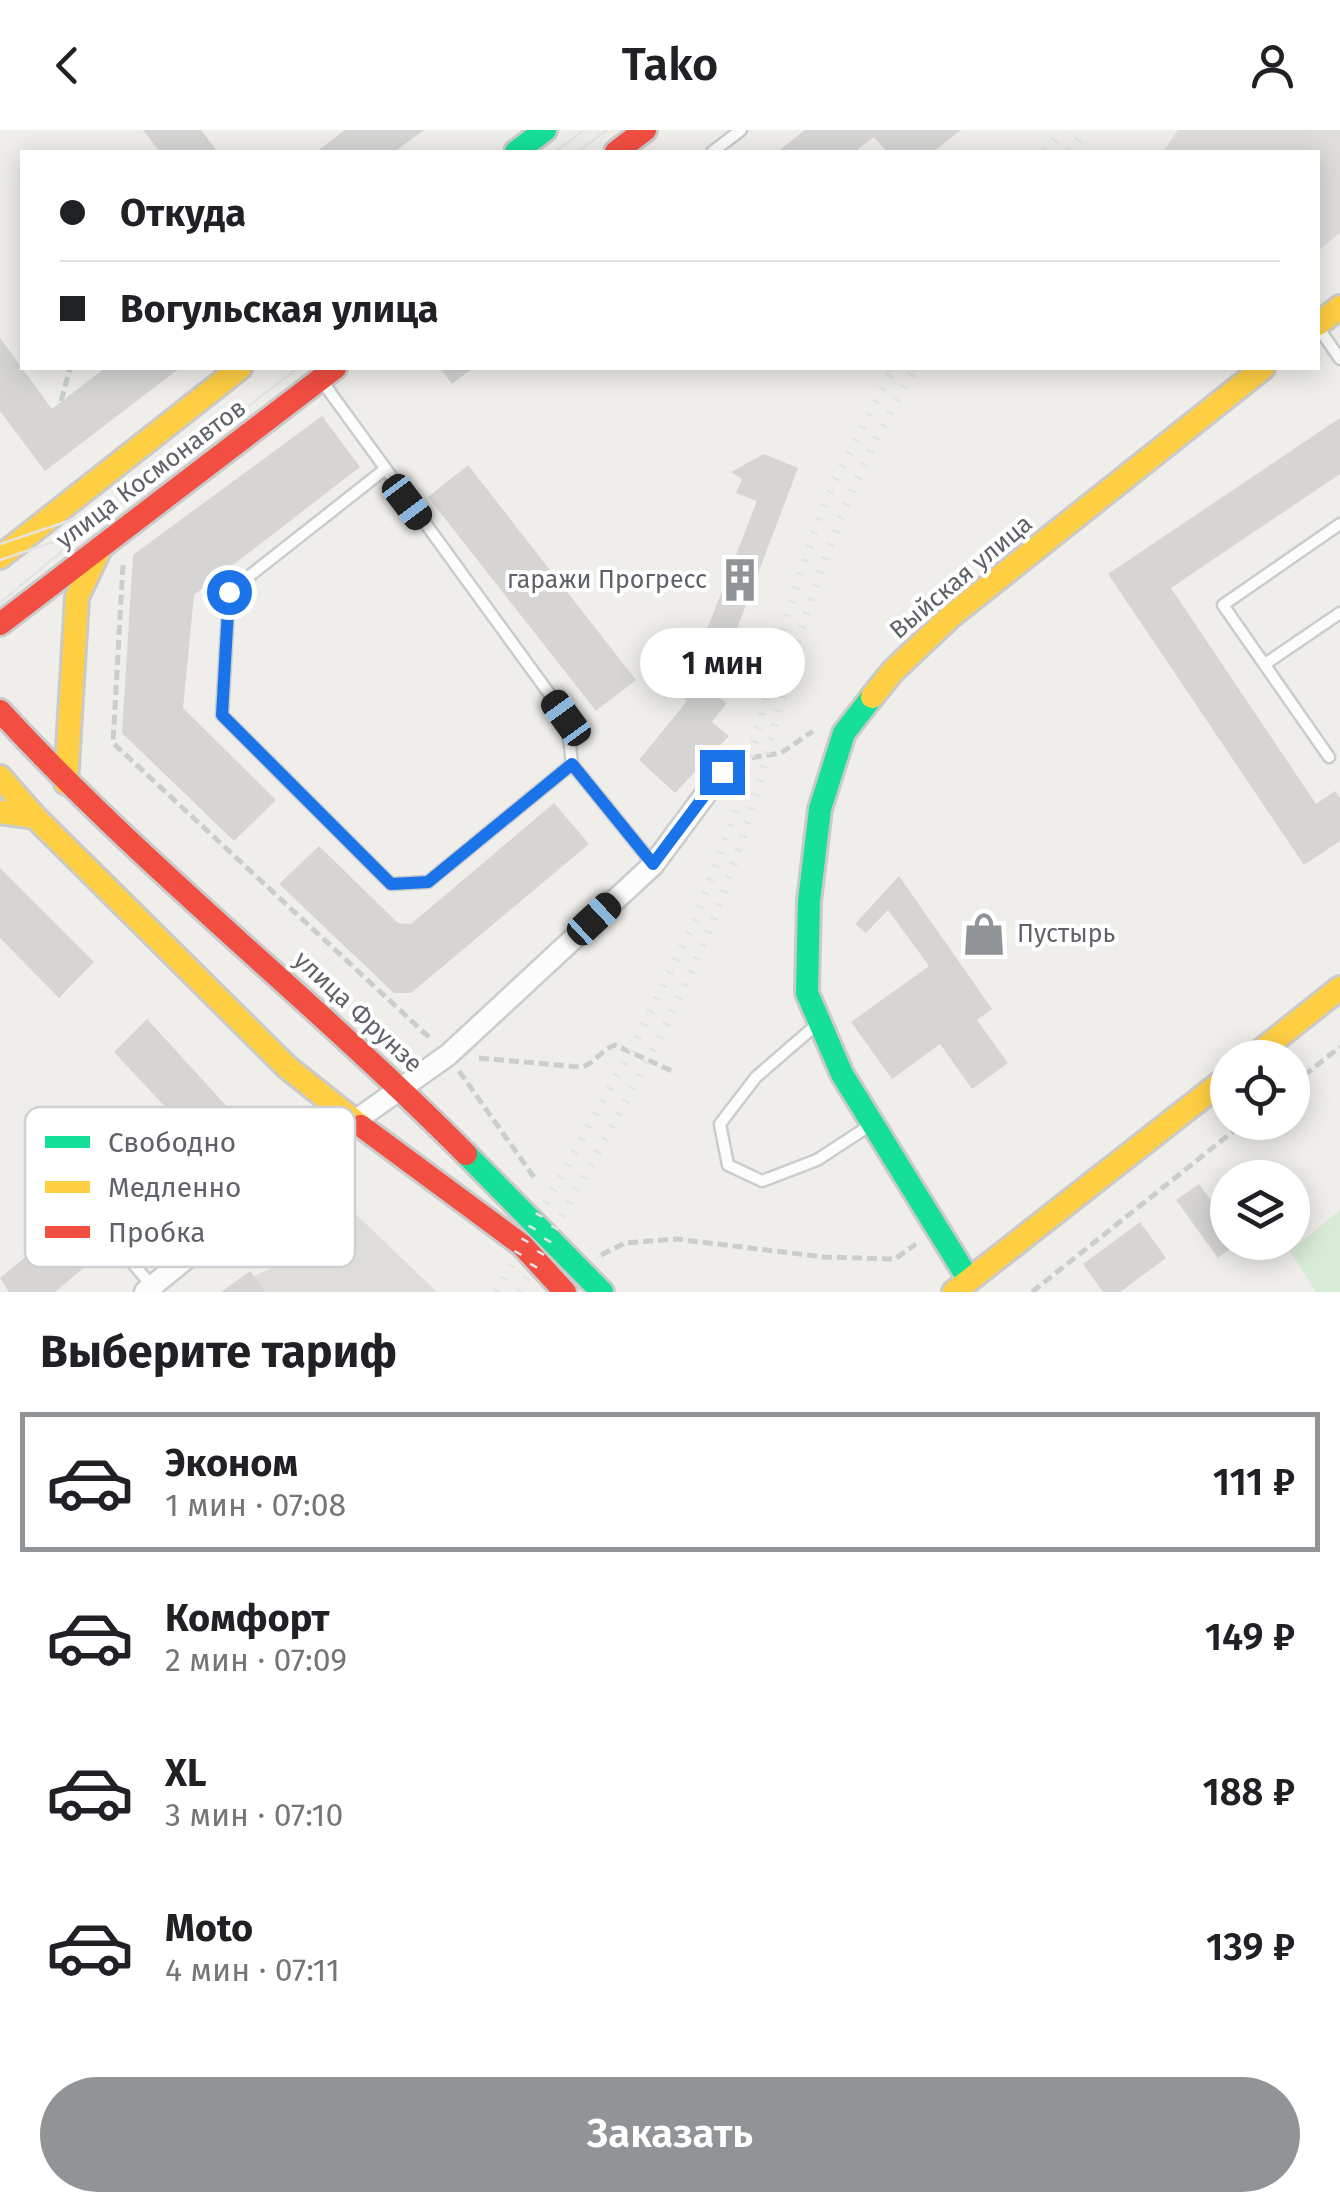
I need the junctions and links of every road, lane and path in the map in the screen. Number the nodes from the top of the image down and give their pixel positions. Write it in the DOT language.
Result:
graph roads {
  1 [pos="544,130"];
  2 [pos="645,130"];
  3 [pos="740,130"];
  4 [pos="519,150"];
  5 [pos="619,150"];
  6 [pos="715,150"];
  7 [pos="1340,306"];
  8 [pos="1320,323"];
  9 [pos="1320,328"];
  10 [pos="1340,359"];
  11 [pos="69,370"];
  12 [pos="237,370"];
  13 [pos="1261,370"];
  14 [pos="328,373"];
  15 [pos="61,401"];
  16 [pos="384,470"];
  17 [pos="1340,524"];
  18 [pos="101,546"];
  19 [pos="0,557"];
  20 [pos="124,560"];
  21 [pos="1340,613"];
  22 [pos="0,624"];
  23 [pos="1265,664"];
  24 [pos="0,711"];
  25 [pos="1329,757"];
  26 [pos="572,764"];
  27 [pos="722,772"];
  28 [pos="0,776"];
  29 [pos="66,783"];
  30 [pos="0,812"];
  31 [pos="36,817"];
  32 [pos="653,864"];
  33 [pos="1340,988"];
  34 [pos="820,1022"];
  35 [pos="1275,1040"];
  36 [pos="1340,1047"];
  37 [pos="448,1055"];
  38 [pos="672,1071"];
  39 [pos="1310,1071"];
  40 [pos="400,1087"];
  41 [pos="1210,1091"];
  42 [pos="337,1107"];
  43 [pos="355,1121"];
  44 [pos="874,1124"];
  45 [pos="1222,1140"];
  46 [pos="543,1190"];
  47 [pos="934,1220"];
  48 [pos="596,1263"];
  49 [pos="131,1267"];
  50 [pos="175,1267"];
  51 [pos="961,1286"];
  52 [pos="148,1289"];
  53 [pos="565,1292"];
  54 [pos="602,1292"];
  55 [pos="1032,1292"];
  1 -- 4 [label="main road"];
  2 -- 5 [label="main road"];
  3 -- 6 [label="lane"];
  7 -- 8 [label="main road"];
  9 -- 10 [label="lane"];
  11 -- 15 [label="path"];
  12 -- 19 [label="main road, улица Космонавтов"];
  13 -- 34 [label="main road, Выйская улица"];
  14 -- 16 [label="lane"];
  14 -- 18 [label="main road, улица Космонавтов"];
  16 -- 26 [label="lane"];
  16 -- 26 [label="lane"];
  17 -- 23 [label="lane"];
  18 -- 22 [label="main road, улица Космонавтов"];
  18 -- 29 [label="main road"];
  20 -- 37 [label="path"];
  21 -- 23 [label="lane"];
  23 -- 25 [label="lane"];
  24 -- 29 [label="main road, улица Фрунзе"];
  26 -- 32 [label="lane"];
  27 -- 32 [label="street"];
  28 -- 31 [label="main road"];
  29 -- 40 [label="main road, улица Фрунзе"];
  30 -- 31 [label="main road"];
  31 -- 42 [label="main road"];
  32 -- 37 [label="street"];
  33 -- 35 [label="main road"];
  34 -- 44 [label="main road, Выйская улица"];
  34 -- 44 [label="lane"];
  36 -- 39 [label="path"];
  37 -- 38 [label="path"];
  37 -- 40 [label="street"];
  37 -- 46 [label="path"];
  40 -- 43 [label="street"];
  40 -- 54 [label="main road, улица Фрунзе"];
  41 -- 51 [label="main road"];
  43 -- 53 [label="main road"];
  44 -- 47 [label="main road, Выйская улица"];
  45 -- 55 [label="path"];
  47 -- 48 [label="path"];
  47 -- 51 [label="main road, Выйская улица"];
  49 -- 52 [label="lane"];
  50 -- 52 [label="street"];
}
